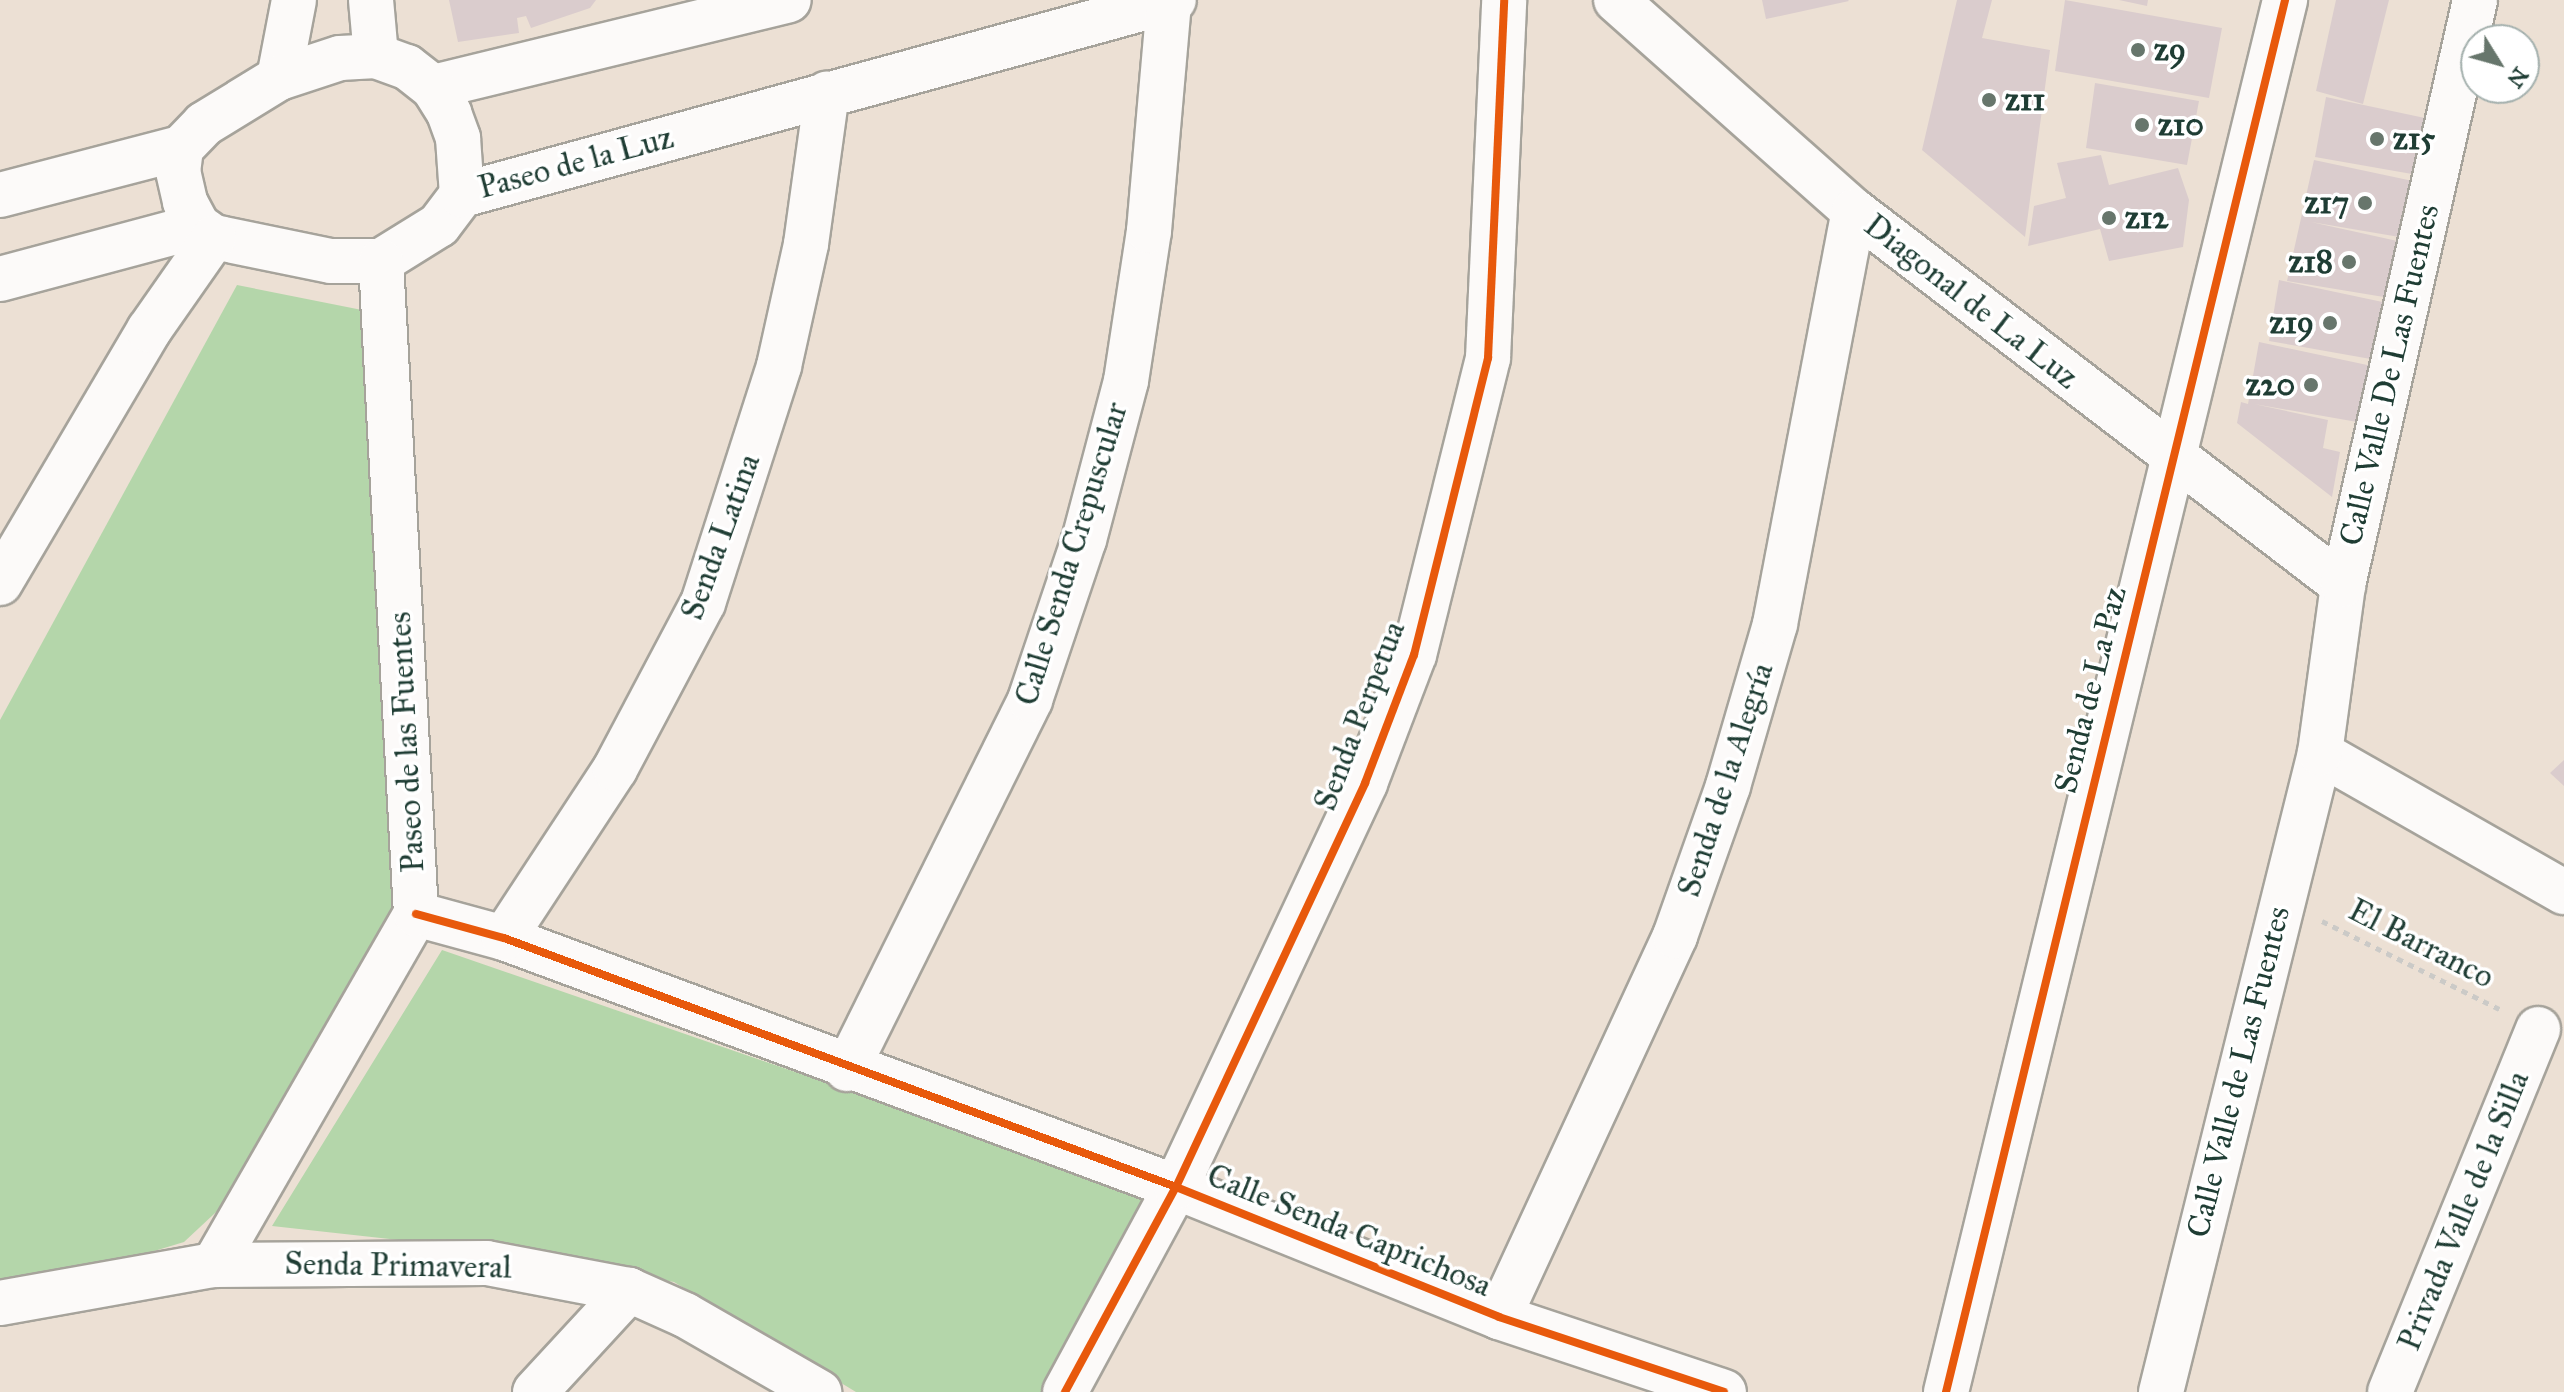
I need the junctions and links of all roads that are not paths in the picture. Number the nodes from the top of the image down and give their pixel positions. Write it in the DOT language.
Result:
graph roads {
  1 [pos="294,0"];
  2 [pos="371,0"];
  3 [pos="789,0"];
  4 [pos="1504,0"];
  5 [pos="1616,0"];
  6 [pos="2285,0"];
  7 [pos="2475,0"];
  8 [pos="1171,1"];
  9 [pos="376,56"];
  10 [pos="279,78"];
  11 [pos="433,87"];
  12 [pos="827,93"];
  13 [pos="181,148"];
  14 [pos="0,195"];
  15 [pos="462,195"];
  16 [pos="1854,211"];
  17 [pos="206,231"];
  18 [pos="381,261"];
  19 [pos="0,279"];
  20 [pos="2172,458"];
  21 [pos="0,583"];
  22 [pos="2343,585"];
  23 [pos="2320,753"];
  24 [pos="2564,892"];
  25 [pos="416,914"];
  26 [pos="504,938"];
  27 [pos="2538,1029"];
  28 [pos="847,1069"];
  29 [pos="1176,1187"];
  30 [pos="214,1265"];
  31 [pos="629,1290"];
  32 [pos="0,1303"];
  33 [pos="1499,1317"];
  34 [pos="535,1392"];
  35 [pos="819,1392"];
  36 [pos="1065,1392"];
  37 [pos="1724,1392"];
  38 [pos="1946,1392"];
  39 [pos="2161,1392"];
  40 [pos="2390,1392"];
  1 -- 10 [label="street"];
  2 -- 9 [label="street"];
  3 -- 11 [label="street"];
  4 -- 29 [label="street, Senda Perpetua"];
  5 -- 16 [label="street, Diagonal de La Luz"];
  6 -- 20 [label="street, Senda de La Paz"];
  7 -- 22 [label="street, Calle Valle De Las Fuentes"];
  8 -- 12 [label="street, Paseo de la Luz"];
  8 -- 28 [label="street, Calle Senda Crepuscular"];
  9 -- 10 [label="street"];
  9 -- 11 [label="street"];
  10 -- 13 [label="street"];
  11 -- 15 [label="street"];
  12 -- 15 [label="street, Paseo de la Luz"];
  12 -- 26 [label="street, Senda Latina"];
  13 -- 14 [label="street"];
  13 -- 17 [label="street"];
  15 -- 18 [label="street, Paseo de la Luz"];
  16 -- 20 [label="street, Diagonal de La Luz"];
  16 -- 33 [label="street, Senda de la Alegría"];
  17 -- 18 [label="street"];
  17 -- 19 [label="street"];
  17 -- 21 [label="street"];
  18 -- 25 [label="street, Paseo de las Fuentes"];
  20 -- 22 [label="street, Diagonal de La Luz"];
  20 -- 38 [label="street, Senda de La Paz"];
  22 -- 23 [label="street, Calle Valle De Las Fuentes"];
  23 -- 24 [label="street"];
  23 -- 39 [label="street, Calle Valle de Las Fuentes"];
  25 -- 26 [label="street, Calle Senda Caprichosa"];
  25 -- 30 [label="street, Paseo de las Fuentes"];
  26 -- 28 [label="street, Calle Senda Caprichosa"];
  27 -- 40 [label="street, Privada Valle de la Silla"];
  28 -- 29 [label="street, Calle Senda Caprichosa"];
  29 -- 33 [label="street, Calle Senda Caprichosa"];
  29 -- 36 [label="street, Senda Perpetua"];
  30 -- 31 [label="street, Senda Primaveral"];
  30 -- 32 [label="street, Senda Primaveral"];
  31 -- 34 [label="street"];
  31 -- 35 [label="street, Senda Primaveral"];
  33 -- 37 [label="street, Calle Senda Caprichosa"];
}
